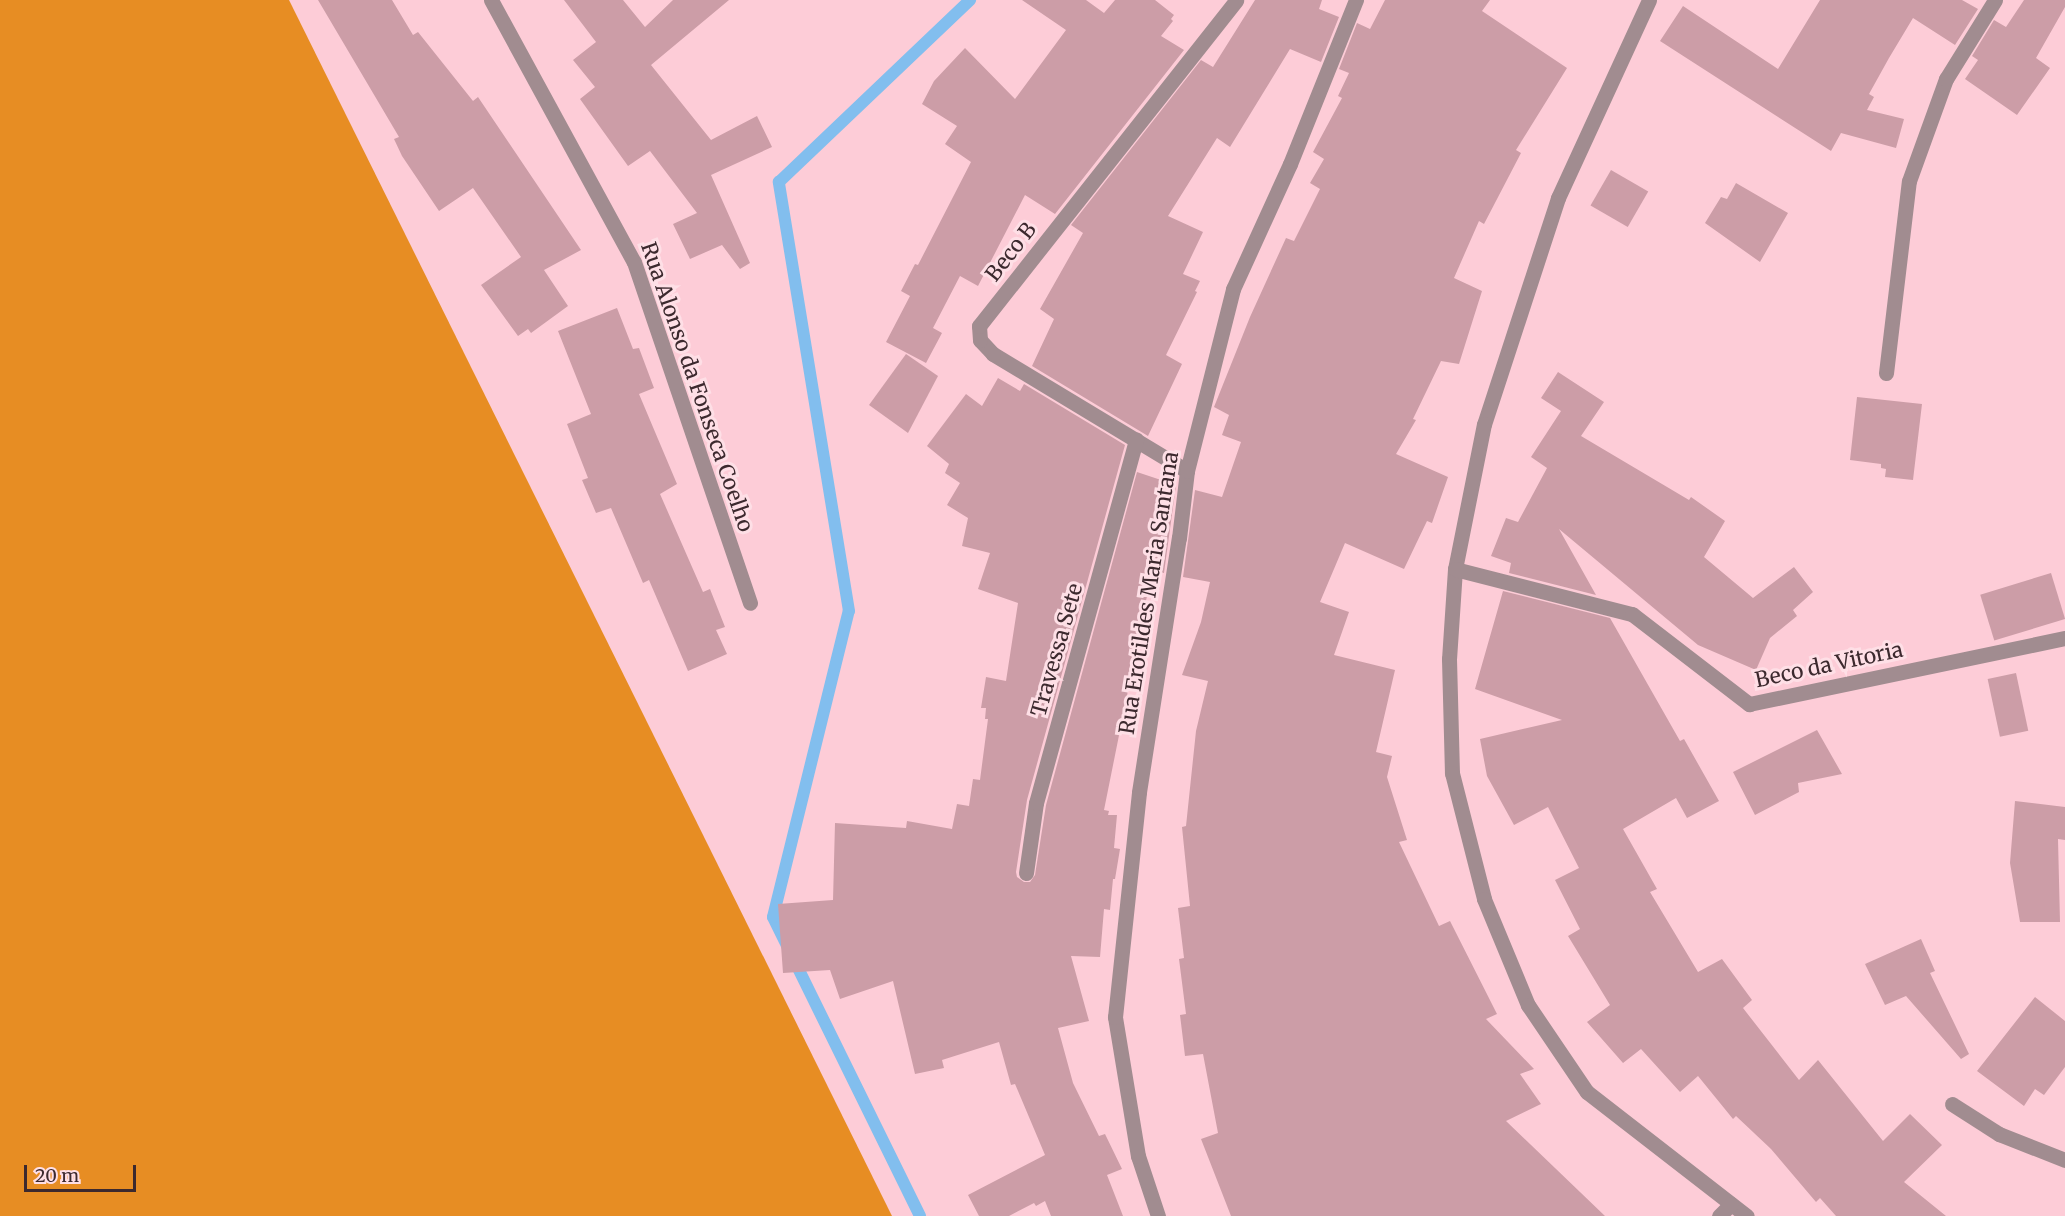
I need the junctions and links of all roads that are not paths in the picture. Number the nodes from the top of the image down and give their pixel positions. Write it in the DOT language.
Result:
graph roads {
  1 [pos="491,0"];
  2 [pos="1236,0"];
  3 [pos="1356,0"];
  4 [pos="1649,0"];
  5 [pos="1995,0"];
  6 [pos="1886,374"];
  7 [pos="1136,441"];
  8 [pos="1187,471"];
  9 [pos="1455,569"];
  10 [pos="750,603"];
  11 [pos="2065,638"];
  12 [pos="1026,873"];
  13 [pos="1952,1104"];
  14 [pos="2065,1160"];
  15 [pos="1731,1204"];
  16 [pos="1158,1216"];
  17 [pos="1719,1216"];
  18 [pos="1747,1216"];
  1 -- 10 [label="street, Rua Alonso da Fonseca Coelho"];
  2 -- 7 [label="street, Beco B"];
  3 -- 8 [label="street, Rua Erotildes Maria Santana"];
  4 -- 9 [label="street"];
  5 -- 6 [label="street"];
  7 -- 8 [label="street, Beco B"];
  7 -- 12 [label="street, Travessa Sete"];
  8 -- 16 [label="street, Rua Erotildes Maria Santana"];
  9 -- 11 [label="street, Beco da Vitoria"];
  9 -- 15 [label="street"];
  13 -- 14 [label="street"];
  15 -- 17 [label="street"];
  15 -- 18 [label="street"];
}
